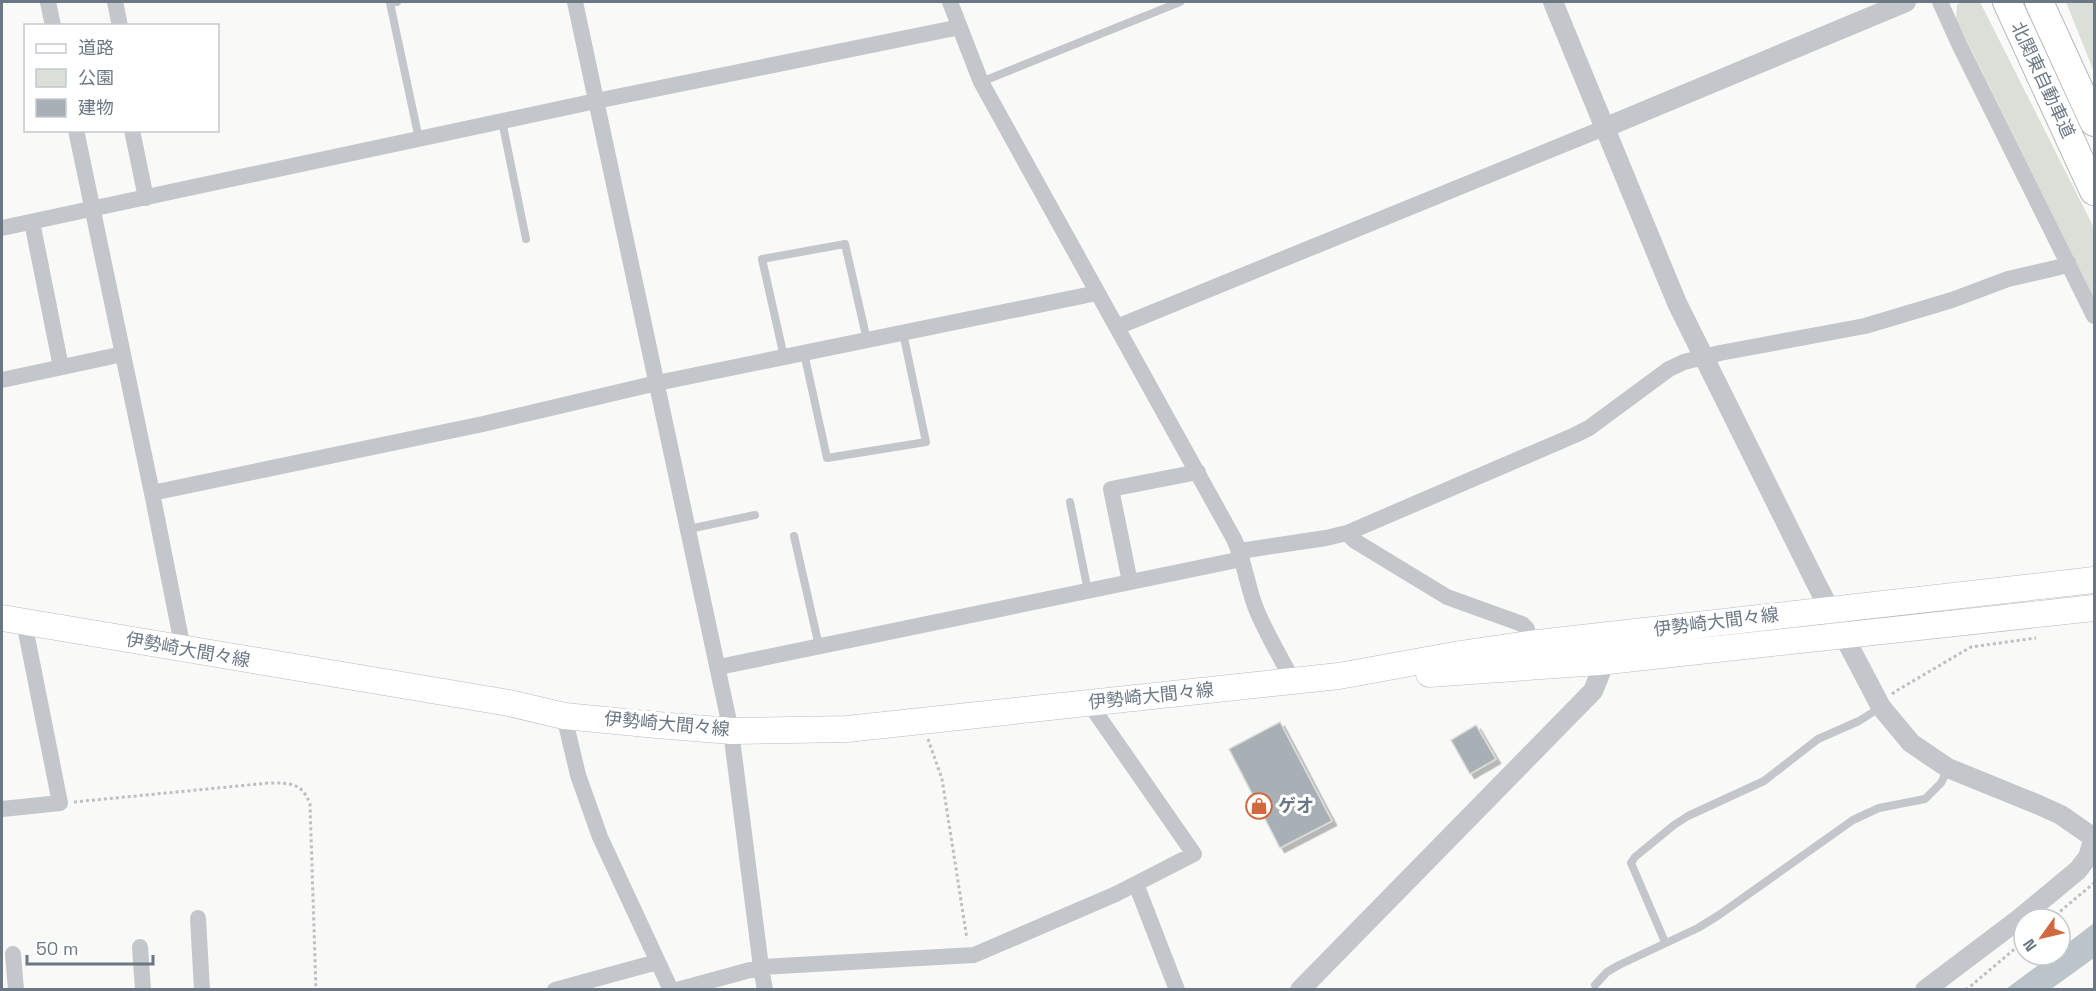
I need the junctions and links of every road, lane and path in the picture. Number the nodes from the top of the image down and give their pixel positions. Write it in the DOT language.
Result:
graph roads {
  1 [pos="48,2"];
  2 [pos="115,2"];
  3 [pos="397,2"];
  4 [pos="575,2"];
  5 [pos="951,2"];
  6 [pos="1180,2"];
  7 [pos="1553,2"];
  8 [pos="1906,2"];
  9 [pos="1940,2"];
  10 [pos="1997,2"];
  11 [pos="2007,2"];
  12 [pos="2039,2"];
  13 [pos="54,24"];
  14 [pos="120,24"];
  15 [pos="960,27"];
  16 [pos="981,82"];
  17 [pos="596,101"];
  18 [pos="502,121"];
  19 [pos="2094,123"];
  20 [pos="1604,128"];
  21 [pos="76,132"];
  22 [pos="132,132"];
  23 [pos="419,139"];
  24 [pos="2074,150"];
  25 [pos="2094,191"];
  26 [pos="146,198"];
  27 [pos="93,209"];
  28 [pos="32,222"];
  29 [pos="2,228"];
  30 [pos="526,239"];
  31 [pos="2068,262"];
  32 [pos="1097,293"];
  33 [pos="2094,316"];
  34 [pos="1118,327"];
  35 [pos="903,333"];
  36 [pos="867,340"];
  37 [pos="804,353"];
  38 [pos="123,354"];
  39 [pos="784,357"];
  40 [pos="1703,357"];
  41 [pos="61,367"];
  42 [pos="2,380"];
  43 [pos="657,383"];
  44 [pos="1198,472"];
  45 [pos="152,493"];
  46 [pos="1070,502"];
  47 [pos="755,515"];
  48 [pos="689,530"];
  49 [pos="1347,533"];
  50 [pos="794,536"];
  51 [pos="1241,555"];
  52 [pos="2094,580"];
  53 [pos="1130,582"];
  54 [pos="1088,591"];
  55 [pos="2094,608"];
  56 [pos="1829,609"];
  57 [pos="13,620"];
  58 [pos="1843,636"];
  59 [pos="2036,638"];
  60 [pos="1529,644"];
  61 [pos="819,646"];
  62 [pos="183,649"];
  63 [pos="1599,662"];
  64 [pos="719,667"];
  65 [pos="1339,676"];
  66 [pos="1293,681"];
  67 [pos="1089,703"];
  68 [pos="1881,707"];
  69 [pos="564,716"];
  70 [pos="922,721"];
  71 [pos="731,730"];
  72 [pos="1948,768"];
  73 [pos="60,803"];
  74 [pos="2,809"];
  75 [pos="2094,838"];
  76 [pos="2094,883"];
  77 [pos="1136,884"];
  78 [pos="2065,907"];
  79 [pos="198,918"];
  80 [pos="1665,942"];
  81 [pos="140,947"];
  82 [pos="2012,951"];
  83 [pos="13,954"];
  84 [pos="969,955"];
  85 [pos="657,962"];
  86 [pos="761,967"];
  87 [pos="1594,985"];
  88 [pos="16,990"];
  89 [pos="143,990"];
  90 [pos="202,990"];
  91 [pos="316,990"];
  92 [pos="555,990"];
  93 [pos="671,990"];
  94 [pos="677,990"];
  95 [pos="765,990"];
  96 [pos="1177,990"];
  97 [pos="1300,990"];
  98 [pos="1925,990"];
  99 [pos="1966,990"];
  1 -- 13 [label="street"];
  2 -- 14 [label="street"];
  3 -- 23 [label="lane"];
  4 -- 17 [label="street"];
  5 -- 15 [label="street"];
  6 -- 16 [label="lane"];
  7 -- 20 [label="street"];
  8 -- 20 [label="street"];
  9 -- 31 [label="street"];
  10 -- 24 [label="highway"];
  11 -- 24 [label="highway, 北関東自動車道"];
  12 -- 19 [label="highway, 北関東自動車道"];
  15 -- 16 [label="street"];
  15 -- 17 [label="street"];
  16 -- 32 [label="street"];
  17 -- 18 [label="street"];
  17 -- 43 [label="street"];
  18 -- 23 [label="street"];
  18 -- 30 [label="lane"];
  20 -- 34 [label="street"];
  20 -- 40 [label="street"];
  21 -- 27 [label="street"];
  22 -- 26 [label="street"];
  23 -- 26 [label="street"];
  24 -- 25 [label="highway, 北関東自動車道"];
  26 -- 27 [label="street"];
  27 -- 28 [label="street"];
  27 -- 38 [label="street"];
  28 -- 29 [label="street"];
  28 -- 41 [label="street"];
  31 -- 33 [label="street"];
  31 -- 40 [label="street"];
  32 -- 34 [label="street"];
  32 -- 35 [label="street"];
  34 -- 44 [label="street"];
  35 -- 36 [label="street"];
  35 -- 37 [label="lane"];
  36 -- 37 [label="street"];
  36 -- 39 [label="lane"];
  37 -- 39 [label="street"];
  38 -- 41 [label="street"];
  38 -- 45 [label="street"];
  39 -- 43 [label="street"];
  40 -- 49 [label="street"];
  40 -- 56 [label="street"];
  41 -- 42 [label="street"];
  43 -- 45 [label="street"];
  43 -- 48 [label="street"];
  44 -- 51 [label="street"];
  44 -- 53 [label="street"];
  45 -- 62 [label="street"];
  46 -- 54 [label="lane"];
  47 -- 48 [label="lane"];
  48 -- 64 [label="street"];
  49 -- 51 [label="street"];
  49 -- 60 [label="street"];
  50 -- 61 [label="lane"];
  51 -- 53 [label="street"];
  51 -- 66 [label="street"];
  52 -- 56 [label="main road, 伊勢崎大間々線"];
  53 -- 54 [label="street"];
  54 -- 61 [label="street"];
  55 -- 58 [label="main road, 伊勢崎大間々線"];
  56 -- 58 [label="street"];
  56 -- 60 [label="main road, 伊勢崎大間々線"];
  57 -- 62 [label="main road, 伊勢崎大間々線"];
  57 -- 73 [label="street"];
  58 -- 63 [label="main road, 伊勢崎大間々線"];
  58 -- 68 [label="street"];
  59 -- 68 [label="path"];
  60 -- 65 [label="main road, 伊勢崎大間々線"];
  61 -- 64 [label="street"];
  62 -- 69 [label="main road, 伊勢崎大間々線"];
  63 -- 65 [label="main road, 伊勢崎大間々線"];
  63 -- 97 [label="street"];
  64 -- 71 [label="street"];
  65 -- 66 [label="main road, 伊勢崎大間々線"];
  66 -- 67 [label="main road, 伊勢崎大間々線"];
  67 -- 70 [label="main road, 伊勢崎大間々線"];
  67 -- 77 [label="street"];
  68 -- 72 [label="street"];
  68 -- 80 [label="lane"];
  69 -- 71 [label="main road, 伊勢崎大間々線"];
  69 -- 85 [label="street"];
  70 -- 71 [label="main road, 伊勢崎大間々線"];
  70 -- 84 [label="path"];
  71 -- 86 [label="street"];
  72 -- 75 [label="street"];
  72 -- 80 [label="lane"];
  73 -- 74 [label="street"];
  73 -- 91 [label="path"];
  75 -- 98 [label="street"];
  76 -- 78 [label="path"];
  77 -- 84 [label="street"];
  77 -- 96 [label="street"];
  79 -- 90 [label="street"];
  80 -- 87 [label="lane"];
  81 -- 89 [label="street"];
  82 -- 99 [label="path"];
  83 -- 88 [label="street"];
  84 -- 86 [label="street"];
  85 -- 92 [label="street"];
  85 -- 93 [label="street"];
  86 -- 94 [label="street"];
  86 -- 95 [label="street"];
}
